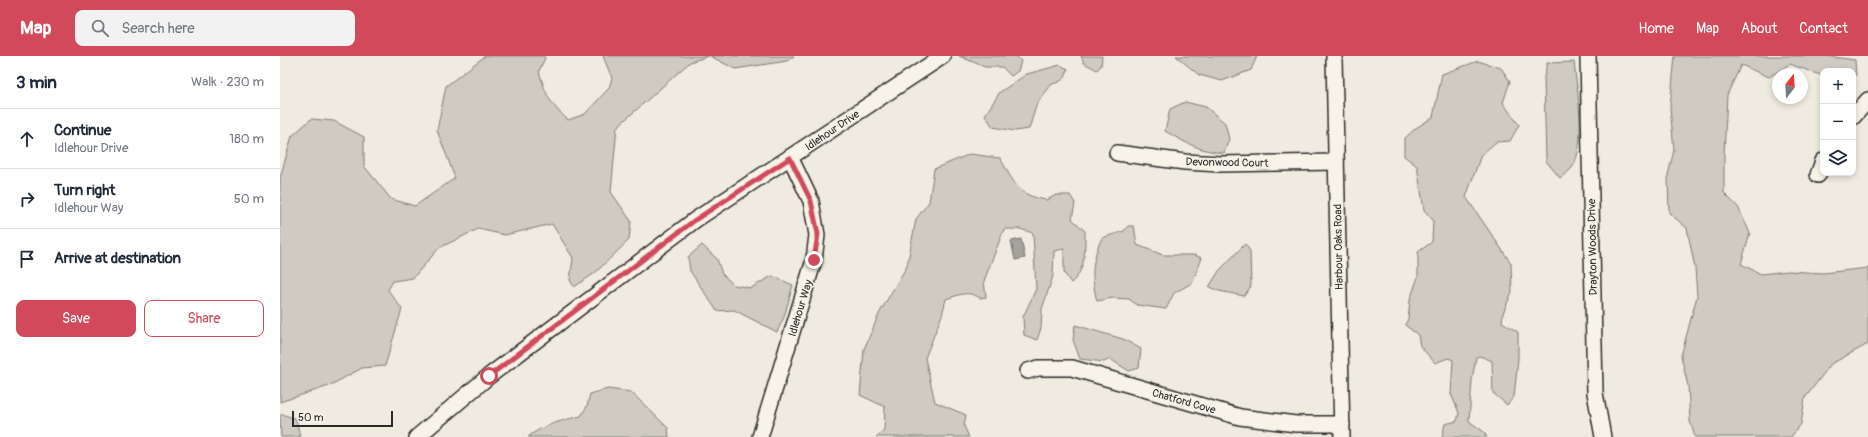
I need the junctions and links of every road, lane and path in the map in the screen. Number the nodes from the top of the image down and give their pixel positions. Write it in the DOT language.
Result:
graph roads {
  1 [pos="942,56"];
  2 [pos="1334,56"];
  3 [pos="1588,56"];
  4 [pos="1868,100"];
  5 [pos="1856,114"];
  6 [pos="1117,153"];
  7 [pos="790,158"];
  8 [pos="1336,162"];
  9 [pos="1028,371"];
  10 [pos="1342,430"];
  11 [pos="417,437"];
  12 [pos="760,437"];
  13 [pos="1603,437"];
  1 -- 7 [label="street, Idlehour Drive"];
  2 -- 8 [label="street, Harbour Oaks Road"];
  3 -- 13 [label="street, Drayton Woods Drive"];
  4 -- 5 [label="street"];
  6 -- 8 [label="street, Devonwood Court"];
  7 -- 11 [label="street, Idlehour Drive"];
  7 -- 12 [label="street, Idlehour Way"];
  8 -- 10 [label="street, Harbour Oaks Road"];
  9 -- 10 [label="street, Chatford Cove"];
}
